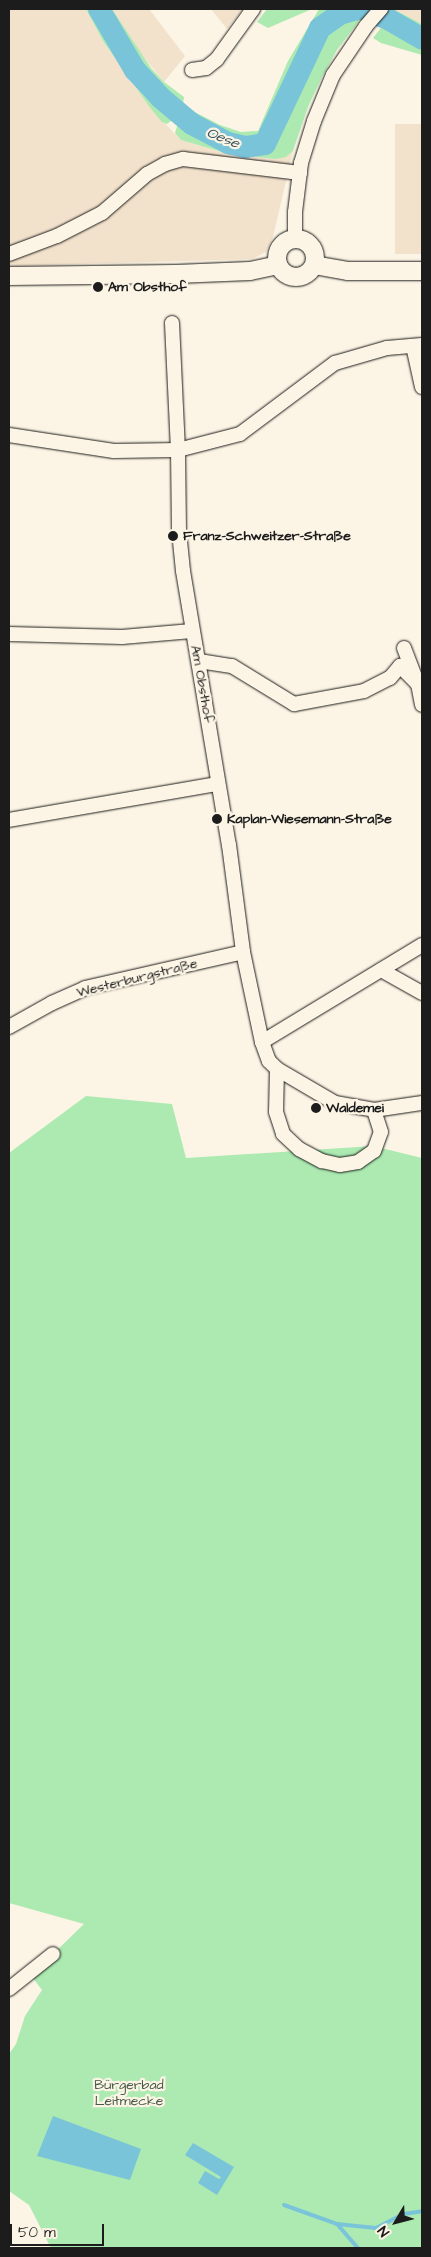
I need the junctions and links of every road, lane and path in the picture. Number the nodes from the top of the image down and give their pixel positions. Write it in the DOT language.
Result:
graph roads {
  1 [pos="253,9"];
  2 [pos="381,9"];
  3 [pos="192,70"];
  4 [pos="300,172"];
  5 [pos="295,239"];
  6 [pos="9,254"];
  7 [pos="314,264"];
  8 [pos="278,265"];
  9 [pos="422,271"];
  10 [pos="9,276"];
  11 [pos="172,322"];
  12 [pos="418,346"];
  13 [pos="422,387"];
  14 [pos="9,435"];
  15 [pos="178,450"];
  16 [pos="192,631"];
  17 [pos="9,634"];
  18 [pos="404,648"];
  19 [pos="199,661"];
  20 [pos="418,684"];
  21 [pos="422,705"];
  22 [pos="218,784"];
  23 [pos="9,820"];
  24 [pos="422,945"];
  25 [pos="243,952"];
  26 [pos="381,970"];
  27 [pos="422,993"];
  28 [pos="9,1027"];
  29 [pos="262,1042"];
  30 [pos="277,1069"];
  31 [pos="422,1103"];
  32 [pos="374,1110"];
  33 [pos="53,1954"];
  34 [pos="9,1989"];
  1 -- 3 [label="street"];
  2 -- 4 [label="street"];
  4 -- 5 [label="street"];
  4 -- 6 [label="street"];
  5 -- 7 [label="main road"];
  5 -- 8 [label="main road"];
  7 -- 8 [label="main road"];
  7 -- 9 [label="main road"];
  8 -- 10 [label="main road"];
  11 -- 15 [label="street, Am Obsthof"];
  12 -- 13 [label="street"];
  12 -- 15 [label="street"];
  14 -- 15 [label="street"];
  15 -- 16 [label="street, Am Obsthof"];
  16 -- 17 [label="street"];
  16 -- 19 [label="street, Am Obsthof"];
  18 -- 20 [label="street"];
  19 -- 20 [label="street"];
  19 -- 22 [label="street, Am Obsthof"];
  20 -- 21 [label="street"];
  22 -- 23 [label="street"];
  22 -- 25 [label="street, Am Obsthof"];
  24 -- 26 [label="street"];
  25 -- 28 [label="street, Westerburgstraße"];
  25 -- 29 [label="street, Am Obsthof"];
  26 -- 27 [label="street"];
  26 -- 29 [label="street"];
  29 -- 30 [label="street"];
  30 -- 32 [label="street"];
  30 -- 32 [label="street"];
  31 -- 32 [label="street"];
  33 -- 34 [label="street"];
}
